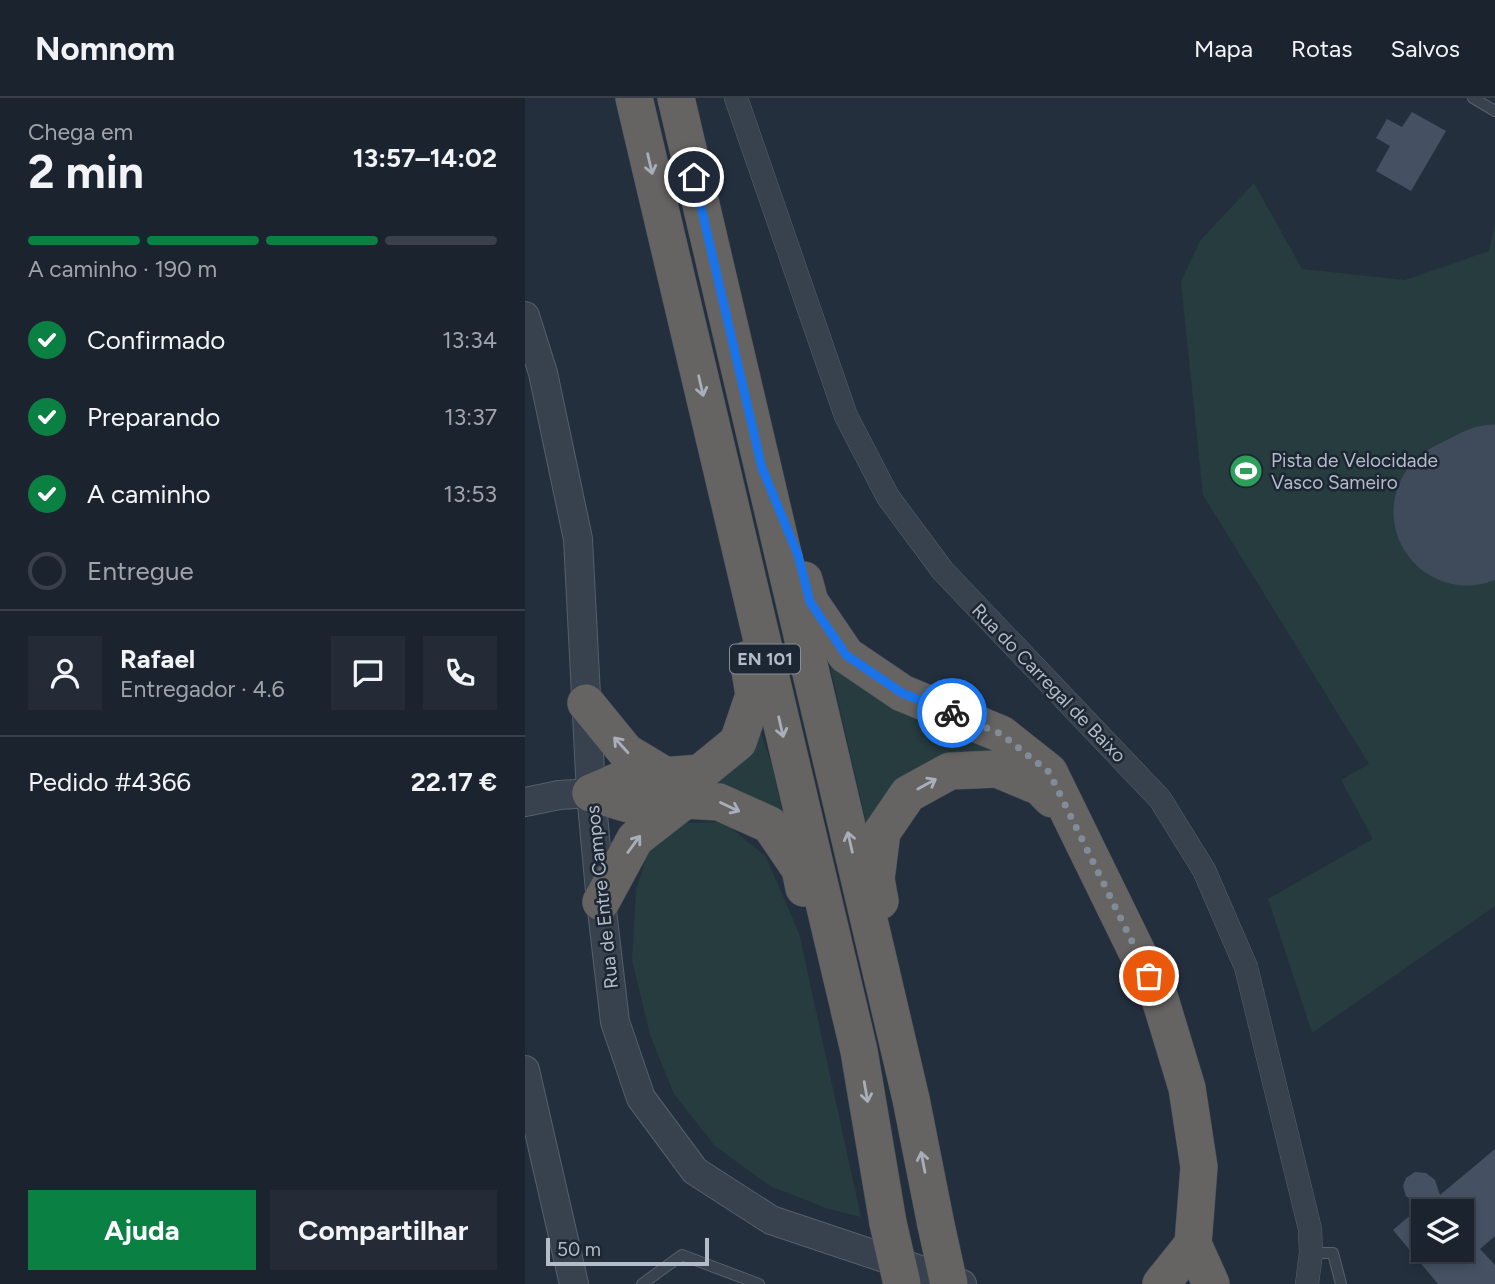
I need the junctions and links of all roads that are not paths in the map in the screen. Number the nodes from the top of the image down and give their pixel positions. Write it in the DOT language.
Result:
graph roads {
  1 [pos="634,98"];
  2 [pos="676,98"];
  3 [pos="736,98"];
  4 [pos="1473,98"];
  5 [pos="1495,111"];
  6 [pos="525,316"];
  7 [pos="762,468"];
  8 [pos="734,526"];
  9 [pos="586,703"];
  10 [pos="676,788"];
  11 [pos="591,793"];
  12 [pos="525,802"];
  13 [pos="1072,820"];
  14 [pos="601,902"];
  15 [pos="859,1051"];
  16 [pos="525,1070"];
  17 [pos="911,1100"];
  18 [pos="1193,1244"];
  19 [pos="1311,1253"];
  20 [pos="574,1284"];
  21 [pos="642,1284"];
  22 [pos="758,1284"];
  23 [pos="902,1284"];
  24 [pos="949,1284"];
  25 [pos="963,1284"];
  26 [pos="1161,1284"];
  27 [pos="1211,1284"];
  28 [pos="1306,1284"];
  29 [pos="1341,1284"];
  1 -- 8 [label="highway, EN 101, one-way"];
  2 -- 7 [label="highway, EN 101"];
  3 -- 19 [label="street, Rua do Carregal de Baixo"];
  4 -- 5 [label="lane"];
  6 -- 9 [label="street, Rua de Entre Campos"];
  7 -- 13 [label="highway"];
  17 -- 7 [label="highway, EN 101, one-way"];
  8 -- 10 [label="highway"];
  8 -- 15 [label="highway, EN 101, one-way"];
  10 -- 9 [label="highway, one-way"];
  9 -- 11 [label="street, Rua de Entre Campos"];
  10 -- 11 [label="highway"];
  14 -- 10 [label="highway, one-way"];
  10 -- 15 [label="highway, one-way"];
  11 -- 12 [label="street"];
  11 -- 14 [label="street, Rua de Entre Campos"];
  17 -- 13 [label="highway, one-way"];
  13 -- 18 [label="highway"];
  14 -- 25 [label="street, Rua de Entre Campos"];
  15 -- 23 [label="highway, EN 101, one-way, bridge"];
  16 -- 20 [label="street"];
  24 -- 17 [label="highway, EN 101, one-way, bridge"];
  18 -- 26 [label="highway"];
  18 -- 27 [label="highway"];
  19 -- 28 [label="street, Rua do Carregal de Baixo"];
  19 -- 29 [label="lane"];
  21 -- 22 [label="lane"];
}
